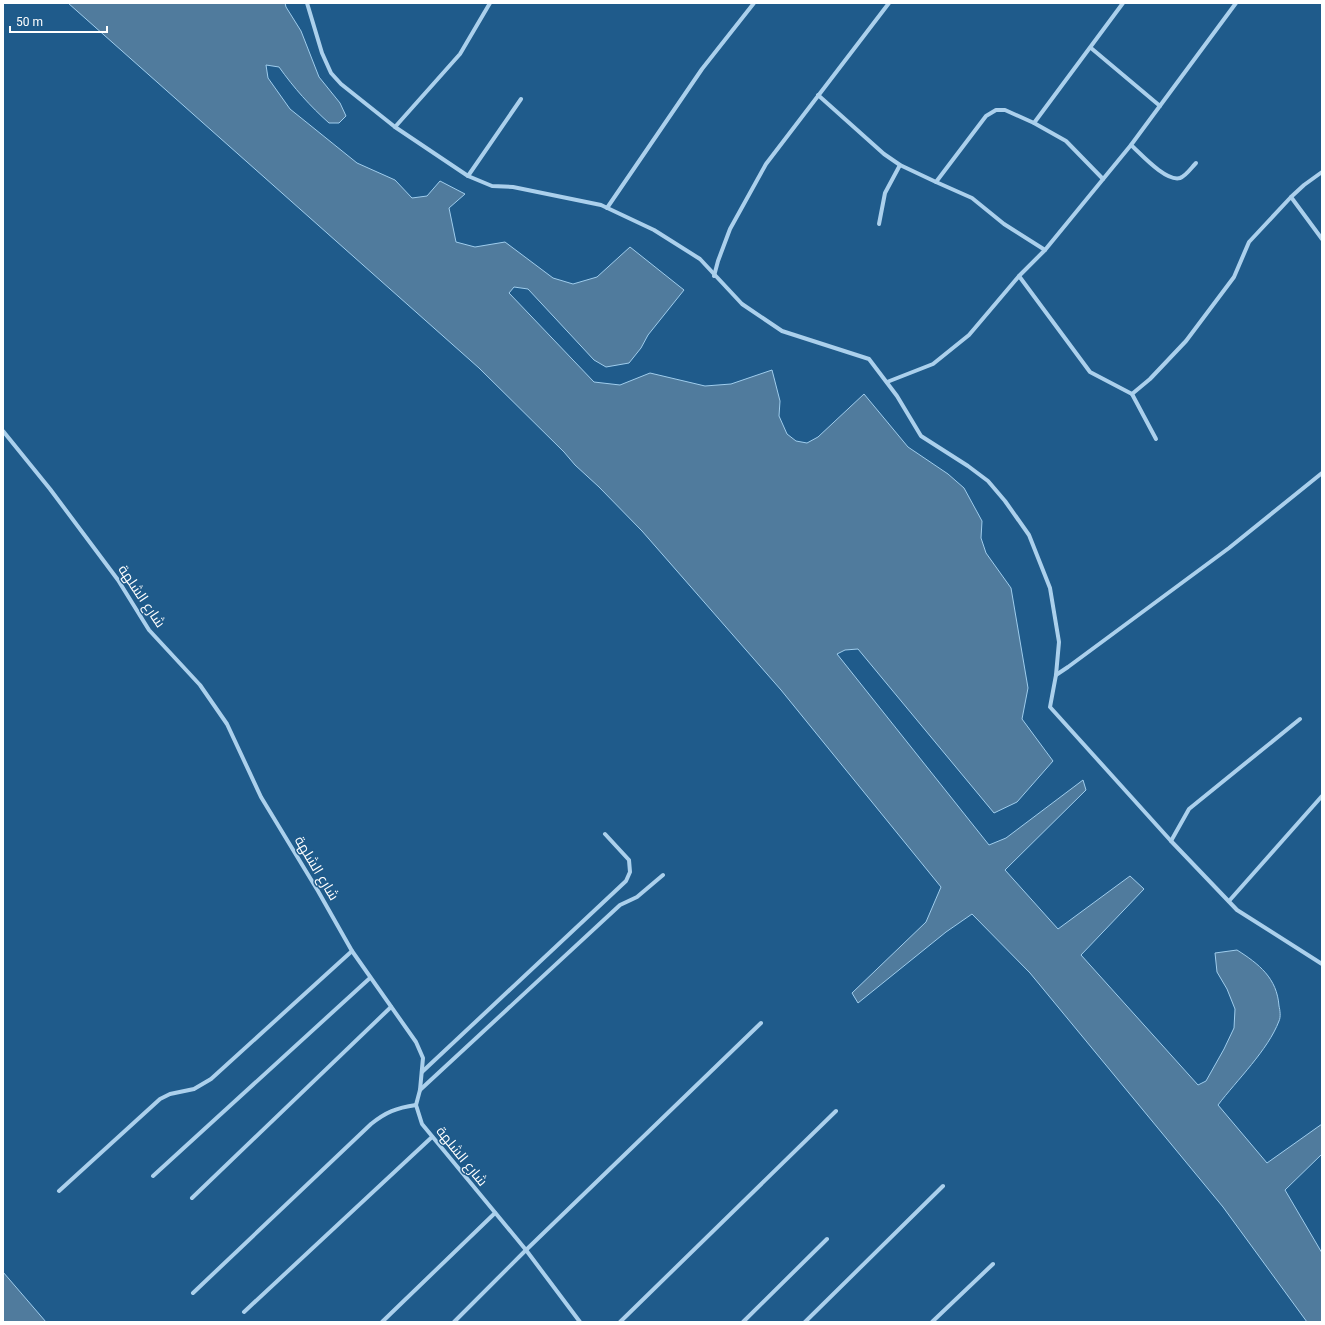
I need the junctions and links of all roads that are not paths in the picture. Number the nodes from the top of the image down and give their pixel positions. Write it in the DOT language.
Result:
graph roads {
  1 [pos="307,3"];
  2 [pos="490,3"];
  3 [pos="754,3"];
  4 [pos="889,3"];
  5 [pos="1124,3"];
  6 [pos="1236,3"];
  7 [pos="1091,48"];
  8 [pos="818,95"];
  9 [pos="521,99"];
  10 [pos="1160,106"];
  11 [pos="1034,124"];
  12 [pos="395,127"];
  13 [pos="1131,145"];
  14 [pos="1196,163"];
  15 [pos="900,165"];
  16 [pos="1322,172"];
  17 [pos="468,176"];
  18 [pos="1103,179"];
  19 [pos="936,182"];
  20 [pos="1291,197"];
  21 [pos="607,208"];
  22 [pos="879,224"];
  23 [pos="1322,239"];
  24 [pos="1045,250"];
  25 [pos="714,276"];
  26 [pos="1019,276"];
  27 [pos="887,382"];
  28 [pos="1132,394"];
  29 [pos="3,431"];
  30 [pos="1156,439"];
  31 [pos="1322,472"];
  32 [pos="1056,675"];
  33 [pos="1300,719"];
  34 [pos="1322,796"];
  35 [pos="605,834"];
  36 [pos="1171,842"];
  37 [pos="663,874"];
  38 [pos="1229,901"];
  39 [pos="352,951"];
  40 [pos="1322,964"];
  41 [pos="370,978"];
  42 [pos="391,1007"];
  43 [pos="761,1023"];
  44 [pos="421,1073"];
  45 [pos="420,1090"];
  46 [pos="416,1105"];
  47 [pos="836,1111"];
  48 [pos="432,1137"];
  49 [pos="153,1176"];
  50 [pos="943,1186"];
  51 [pos="59,1191"];
  52 [pos="192,1198"];
  53 [pos="495,1213"];
  54 [pos="826,1239"];
  55 [pos="526,1250"];
  56 [pos="993,1264"];
  57 [pos="193,1294"];
  58 [pos="244,1312"];
  59 [pos="382,1322"];
  60 [pos="454,1322"];
  61 [pos="580,1322"];
  62 [pos="620,1322"];
  63 [pos="743,1322"];
  64 [pos="805,1322"];
  65 [pos="932,1322"];
  1 -- 12 [label="street"];
  2 -- 12 [label="street"];
  3 -- 21 [label="street"];
  4 -- 8 [label="street"];
  5 -- 7 [label="street"];
  6 -- 10 [label="street"];
  7 -- 10 [label="street"];
  7 -- 11 [label="street"];
  8 -- 15 [label="street"];
  8 -- 25 [label="street"];
  9 -- 17 [label="street"];
  10 -- 13 [label="street"];
  11 -- 18 [label="street"];
  11 -- 19 [label="street"];
  12 -- 17 [label="street"];
  13 -- 14 [label="street"];
  13 -- 18 [label="street"];
  15 -- 19 [label="street"];
  15 -- 22 [label="street"];
  16 -- 20 [label="street"];
  17 -- 21 [label="street"];
  18 -- 24 [label="street"];
  19 -- 24 [label="street"];
  20 -- 23 [label="street"];
  20 -- 28 [label="street"];
  21 -- 25 [label="street"];
  24 -- 26 [label="street"];
  25 -- 27 [label="street"];
  26 -- 27 [label="street"];
  26 -- 28 [label="street"];
  27 -- 32 [label="street"];
  28 -- 30 [label="street"];
  29 -- 39 [label="street, شارع الشلهة"];
  31 -- 32 [label="street"];
  32 -- 36 [label="street"];
  33 -- 36 [label="street"];
  34 -- 38 [label="street"];
  35 -- 44 [label="street"];
  36 -- 38 [label="street"];
  37 -- 45 [label="street"];
  38 -- 40 [label="street"];
  39 -- 41 [label="street, شارع الشلهة"];
  39 -- 51 [label="street"];
  41 -- 42 [label="street, شارع الشلهة"];
  41 -- 49 [label="street"];
  42 -- 44 [label="street, شارع الشلهة"];
  42 -- 52 [label="street"];
  43 -- 55 [label="street"];
  44 -- 45 [label="street, شارع الشلهة"];
  45 -- 46 [label="street, شارع الشلهة"];
  46 -- 48 [label="street, شارع الشلهة"];
  46 -- 57 [label="street"];
  47 -- 62 [label="street"];
  48 -- 53 [label="street, شارع الشلهة"];
  48 -- 58 [label="street"];
  50 -- 64 [label="street"];
  53 -- 55 [label="street, شارع الشلهة"];
  53 -- 59 [label="street"];
  54 -- 63 [label="street"];
  55 -- 60 [label="street"];
  55 -- 61 [label="street, شارع الشلهة"];
  56 -- 65 [label="street"];
}
